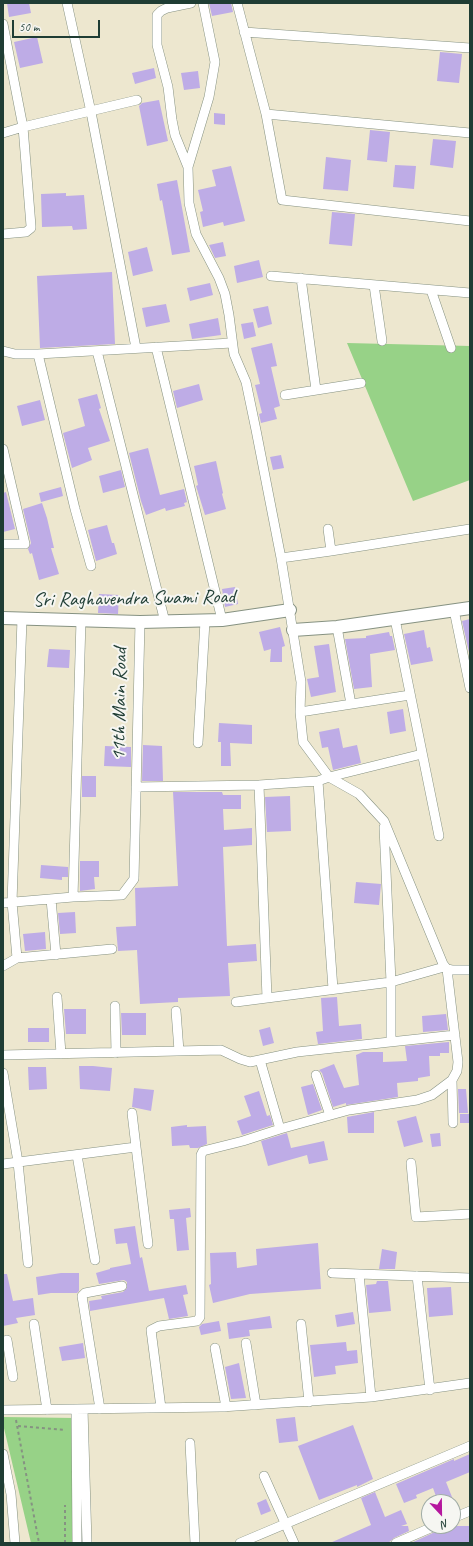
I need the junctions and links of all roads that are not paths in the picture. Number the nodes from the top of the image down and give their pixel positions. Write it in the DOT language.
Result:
graph roads {
  1 [pos="67,3"];
  2 [pos="158,3"];
  3 [pos="191,3"];
  4 [pos="203,3"];
  5 [pos="237,3"];
  6 [pos="158,15"];
  7 [pos="3,24"];
  8 [pos="244,32"];
  9 [pos="470,48"];
  10 [pos="137,100"];
  11 [pos="91,112"];
  12 [pos="266,114"];
  13 [pos="23,127"];
  14 [pos="3,133"];
  15 [pos="470,133"];
  16 [pos="188,167"];
  17 [pos="470,221"];
  18 [pos="3,234"];
  19 [pos="271,276"];
  20 [pos="301,278"];
  21 [pos="374,285"];
  22 [pos="431,290"];
  23 [pos="470,293"];
  24 [pos="382,341"];
  25 [pos="232,343"];
  26 [pos="156,347"];
  27 [pos="136,348"];
  28 [pos="451,348"];
  29 [pos="3,351"];
  30 [pos="97,351"];
  31 [pos="38,354"];
  32 [pos="361,383"];
  33 [pos="316,390"];
  34 [pos="285,395"];
  35 [pos="3,449"];
  36 [pos="328,529"];
  37 [pos="470,529"];
  38 [pos="3,544"];
  39 [pos="331,551"];
  40 [pos="281,558"];
  41 [pos="91,566"];
  42 [pos="470,608"];
  43 [pos="290,610"];
  44 [pos="454,610"];
  45 [pos="3,618"];
  46 [pos="22,619"];
  47 [pos="395,619"];
  48 [pos="81,620"];
  49 [pos="205,620"];
  50 [pos="222,620"];
  51 [pos="140,622"];
  52 [pos="165,622"];
  53 [pos="337,627"];
  54 [pos="293,630"];
  55 [pos="470,688"];
  56 [pos="410,695"];
  57 [pos="351,704"];
  58 [pos="300,712"];
  59 [pos="198,743"];
  60 [pos="422,754"];
  61 [pos="329,777"];
  62 [pos="318,781"];
  63 [pos="259,785"];
  64 [pos="136,787"];
  65 [pos="384,821"];
  66 [pos="439,836"];
  67 [pos="73,897"];
  68 [pos="51,899"];
  69 [pos="8,903"];
  70 [pos="112,949"];
  71 [pos="56,955"];
  72 [pos="17,958"];
  73 [pos="3,966"];
  74 [pos="445,968"];
  75 [pos="470,970"];
  76 [pos="391,982"];
  77 [pos="333,989"];
  78 [pos="57,997"];
  79 [pos="267,998"];
  80 [pos="236,1002"];
  81 [pos="115,1006"];
  82 [pos="176,1011"];
  83 [pos="455,1035"];
  84 [pos="391,1042"];
  85 [pos="179,1051"];
  86 [pos="116,1053"];
  87 [pos="61,1054"];
  88 [pos="3,1055"];
  89 [pos="260,1060"];
  90 [pos="3,1073"];
  91 [pos="316,1075"];
  92 [pos="452,1080"];
  93 [pos="132,1112"];
  94 [pos="330,1115"];
  95 [pos="453,1123"];
  96 [pos="280,1129"];
  97 [pos="136,1147"];
  98 [pos="77,1154"];
  99 [pos="18,1162"];
  100 [pos="411,1163"];
  101 [pos="3,1164"];
  102 [pos="470,1214"];
  103 [pos="148,1244"];
  104 [pos="95,1260"];
  105 [pos="28,1263"];
  106 [pos="332,1273"];
  107 [pos="359,1274"];
  108 [pos="417,1276"];
  109 [pos="470,1278"];
  110 [pos="122,1286"];
  111 [pos="34,1324"];
  112 [pos="301,1324"];
  113 [pos="7,1340"];
  114 [pos="246,1343"];
  115 [pos="215,1348"];
  116 [pos="6,1360"];
  117 [pos="13,1377"];
  118 [pos="470,1383"];
  119 [pos="430,1390"];
  120 [pos="371,1397"];
  121 [pos="309,1402"];
  122 [pos="256,1405"];
  123 [pos="226,1406"];
  124 [pos="161,1408"];
  125 [pos="80,1409"];
  126 [pos="100,1409"];
  127 [pos="3,1410"];
  128 [pos="47,1410"];
  129 [pos="190,1443"];
  130 [pos="470,1446"];
  131 [pos="3,1454"];
  132 [pos="264,1476"];
  133 [pos="286,1524"];
  134 [pos="421,1532"];
  135 [pos="15,1543"];
  136 [pos="77,1543"];
  137 [pos="87,1543"];
  138 [pos="195,1543"];
  139 [pos="240,1543"];
  140 [pos="294,1543"];
  141 [pos="396,1543"];
  1 -- 11 [label="street"];
  2 -- 6 [label="street"];
  3 -- 6 [label="street"];
  4 -- 16 [label="street"];
  5 -- 8 [label="street"];
  6 -- 16 [label="street"];
  7 -- 13 [label="street"];
  8 -- 9 [label="street"];
  8 -- 12 [label="street"];
  10 -- 11 [label="street"];
  11 -- 13 [label="street"];
  11 -- 27 [label="street"];
  12 -- 15 [label="street"];
  12 -- 17 [label="street"];
  13 -- 14 [label="street"];
  13 -- 18 [label="street"];
  16 -- 25 [label="street"];
  19 -- 20 [label="street"];
  20 -- 21 [label="street"];
  20 -- 33 [label="street"];
  21 -- 22 [label="street"];
  21 -- 24 [label="street"];
  22 -- 23 [label="street"];
  22 -- 28 [label="street"];
  25 -- 26 [label="street"];
  25 -- 40 [label="street"];
  26 -- 27 [label="street"];
  26 -- 50 [label="street"];
  27 -- 30 [label="street"];
  29 -- 31 [label="street"];
  30 -- 31 [label="street"];
  30 -- 52 [label="street"];
  31 -- 41 [label="street"];
  32 -- 33 [label="street"];
  33 -- 34 [label="street"];
  35 -- 38 [label="street"];
  36 -- 39 [label="street"];
  37 -- 39 [label="street"];
  39 -- 40 [label="street"];
  40 -- 43 [label="street"];
  42 -- 44 [label="street"];
  43 -- 50 [label="street, Sri Raghavendra Swami Road"];
  43 -- 54 [label="street"];
  44 -- 47 [label="street"];
  44 -- 55 [label="street"];
  45 -- 46 [label="street, Sri Raghavendra Swami Road"];
  46 -- 48 [label="street, Sri Raghavendra Swami Road"];
  46 -- 69 [label="street"];
  47 -- 53 [label="street"];
  47 -- 56 [label="street"];
  48 -- 51 [label="street, Sri Raghavendra Swami Road"];
  48 -- 67 [label="street"];
  49 -- 50 [label="street, Sri Raghavendra Swami Road"];
  49 -- 52 [label="street, Sri Raghavendra Swami Road"];
  49 -- 59 [label="street"];
  51 -- 52 [label="street, Sri Raghavendra Swami Road"];
  51 -- 64 [label="street, 11th Main Road"];
  53 -- 54 [label="street"];
  53 -- 57 [label="street"];
  54 -- 58 [label="street"];
  56 -- 57 [label="street"];
  56 -- 60 [label="street"];
  57 -- 58 [label="street"];
  58 -- 61 [label="street"];
  60 -- 61 [label="street"];
  60 -- 66 [label="street"];
  61 -- 62 [label="street"];
  61 -- 65 [label="street"];
  62 -- 63 [label="street"];
  62 -- 77 [label="street"];
  63 -- 64 [label="street"];
  63 -- 79 [label="street"];
  64 -- 67 [label="street, 11th Main Road"];
  65 -- 74 [label="street"];
  65 -- 76 [label="street"];
  67 -- 68 [label="street"];
  68 -- 69 [label="street"];
  68 -- 71 [label="street"];
  69 -- 72 [label="street"];
  70 -- 71 [label="street"];
  71 -- 72 [label="street"];
  72 -- 73 [label="street"];
  74 -- 75 [label="street"];
  74 -- 76 [label="street"];
  74 -- 83 [label="street"];
  76 -- 77 [label="street"];
  76 -- 84 [label="street"];
  77 -- 79 [label="street"];
  78 -- 87 [label="street"];
  79 -- 80 [label="street"];
  81 -- 86 [label="street"];
  82 -- 85 [label="street"];
  83 -- 84 [label="street"];
  83 -- 92 [label="street"];
  84 -- 89 [label="street"];
  85 -- 86 [label="street"];
  85 -- 89 [label="street"];
  86 -- 87 [label="street"];
  87 -- 88 [label="street"];
  89 -- 96 [label="street"];
  90 -- 99 [label="street"];
  91 -- 94 [label="street"];
  92 -- 94 [label="street"];
  92 -- 95 [label="street"];
  93 -- 97 [label="street"];
  94 -- 96 [label="street"];
  96 -- 124 [label="street"];
  97 -- 98 [label="street"];
  97 -- 103 [label="street"];
  98 -- 99 [label="street"];
  98 -- 104 [label="street"];
  99 -- 101 [label="street"];
  99 -- 105 [label="street"];
  100 -- 102 [label="street"];
  106 -- 107 [label="street"];
  107 -- 108 [label="street"];
  107 -- 120 [label="street"];
  108 -- 109 [label="street"];
  108 -- 119 [label="street"];
  110 -- 126 [label="street"];
  111 -- 128 [label="street"];
  112 -- 121 [label="street"];
  113 -- 116 [label="street"];
  114 -- 122 [label="street"];
  115 -- 123 [label="street"];
  116 -- 117 [label="street"];
  118 -- 119 [label="street"];
  119 -- 120 [label="street"];
  120 -- 121 [label="street"];
  121 -- 122 [label="street"];
  122 -- 123 [label="street"];
  123 -- 124 [label="street"];
  124 -- 126 [label="street"];
  125 -- 126 [label="street"];
  125 -- 128 [label="street"];
  125 -- 136 [label="street"];
  125 -- 137 [label="street"];
  127 -- 128 [label="street"];
  129 -- 138 [label="street"];
  130 -- 133 [label="street"];
  131 -- 135 [label="street"];
  132 -- 133 [label="street"];
  133 -- 139 [label="street"];
  133 -- 140 [label="street"];
  134 -- 141 [label="street"];
}
